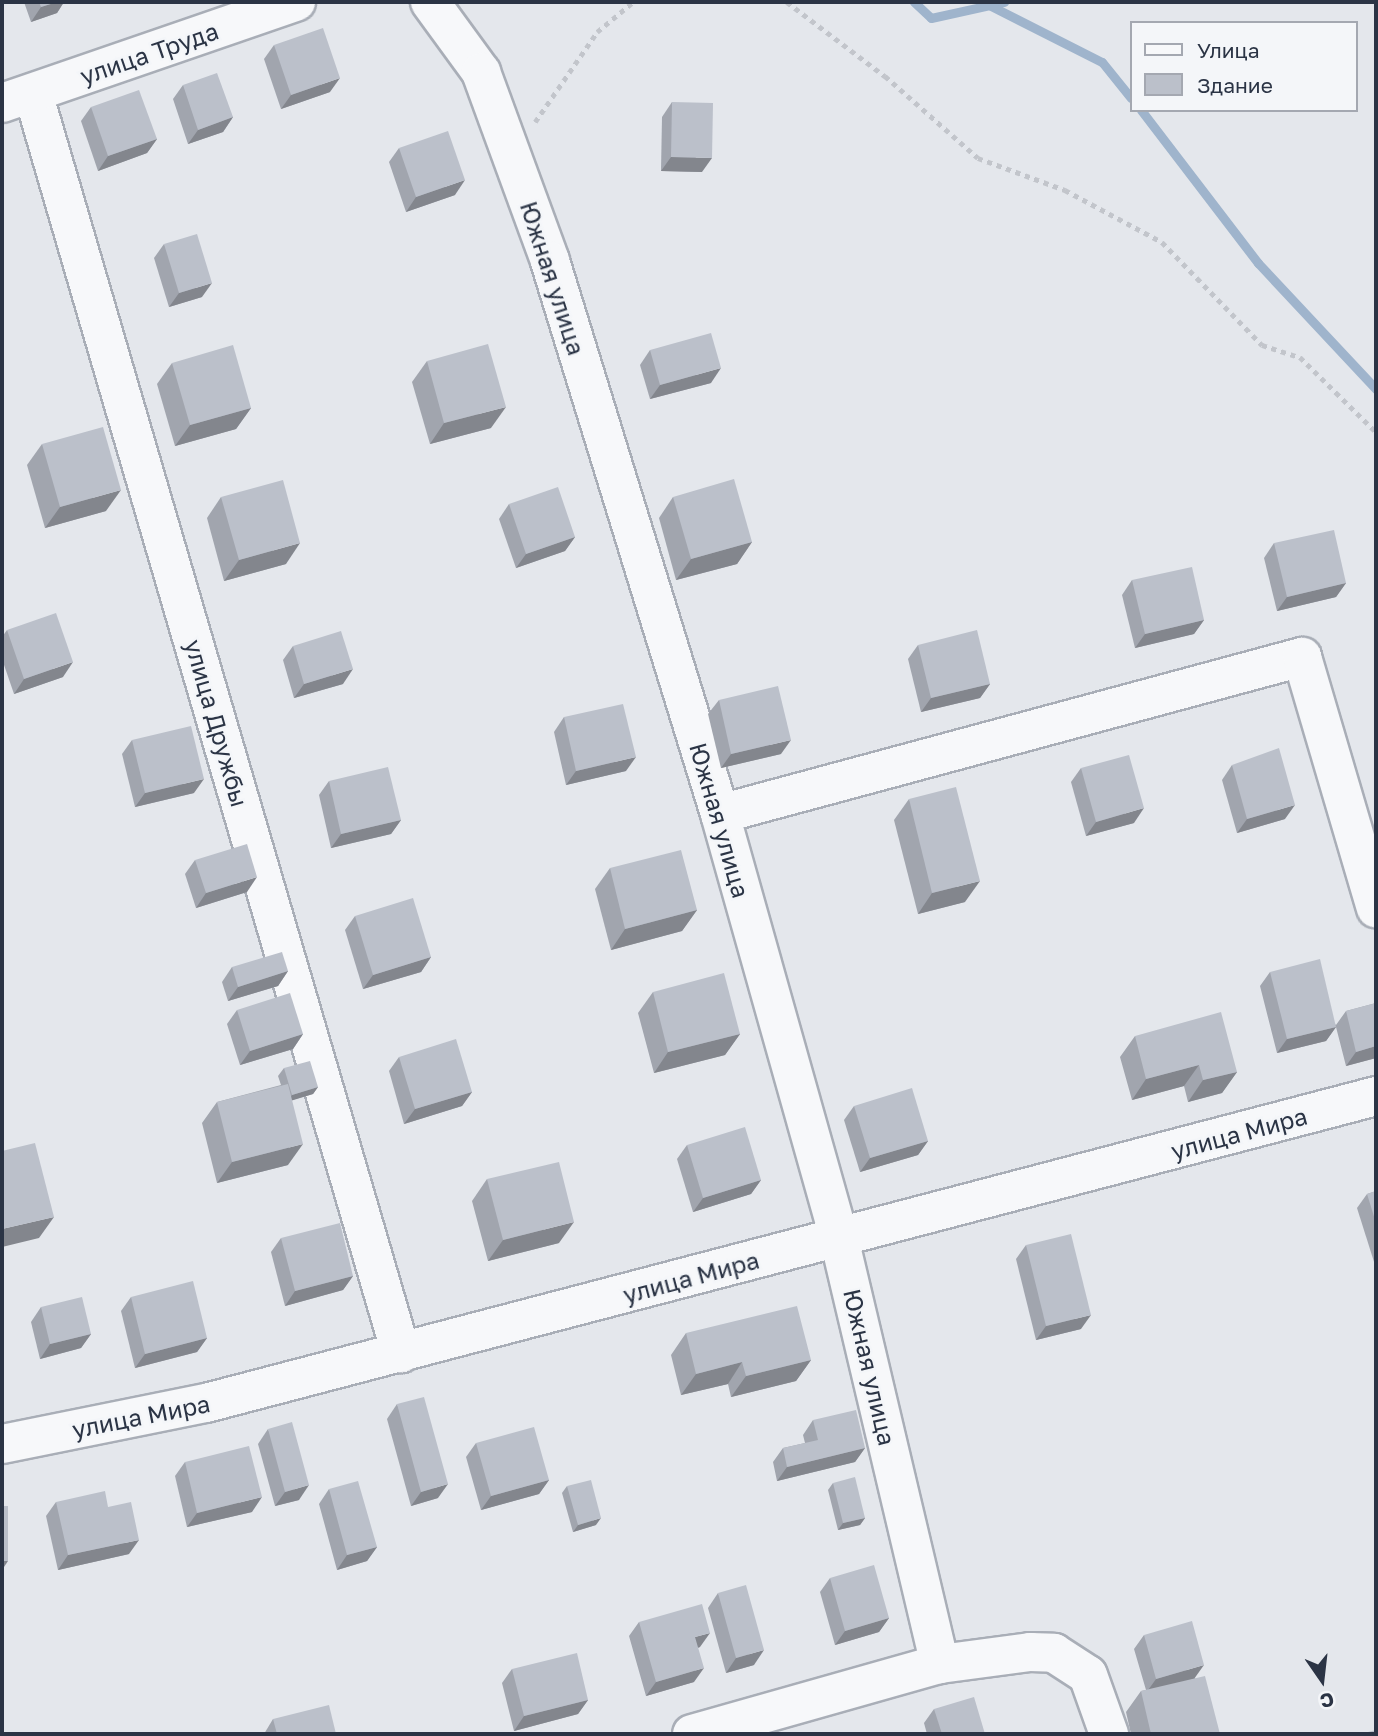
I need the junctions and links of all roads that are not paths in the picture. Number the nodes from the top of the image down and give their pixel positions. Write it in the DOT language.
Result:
graph roads {
  1 [pos="296,2"];
  2 [pos="430,2"];
  3 [pos="17,98"];
  4 [pos="720,814"];
  5 [pos="1376,908"];
  6 [pos="1376,1096"];
  7 [pos="839,1238"];
  8 [pos="401,1353"];
  9 [pos="2,1444"];
  10 [pos="940,1664"];
  11 [pos="692,1734"];
  12 [pos="1109,1734"];
  1 -- 3 [label="street, улица Труда"];
  2 -- 4 [label="street, Южная улица"];
  3 -- 8 [label="street, улица Дружбы"];
  4 -- 5 [label="street"];
  4 -- 7 [label="street, Южная улица"];
  6 -- 7 [label="street, улица Мира"];
  7 -- 8 [label="street, улица Мира"];
  7 -- 10 [label="street, Южная улица"];
  8 -- 9 [label="street, улица Мира"];
  10 -- 11 [label="street"];
  10 -- 12 [label="street"];
}
